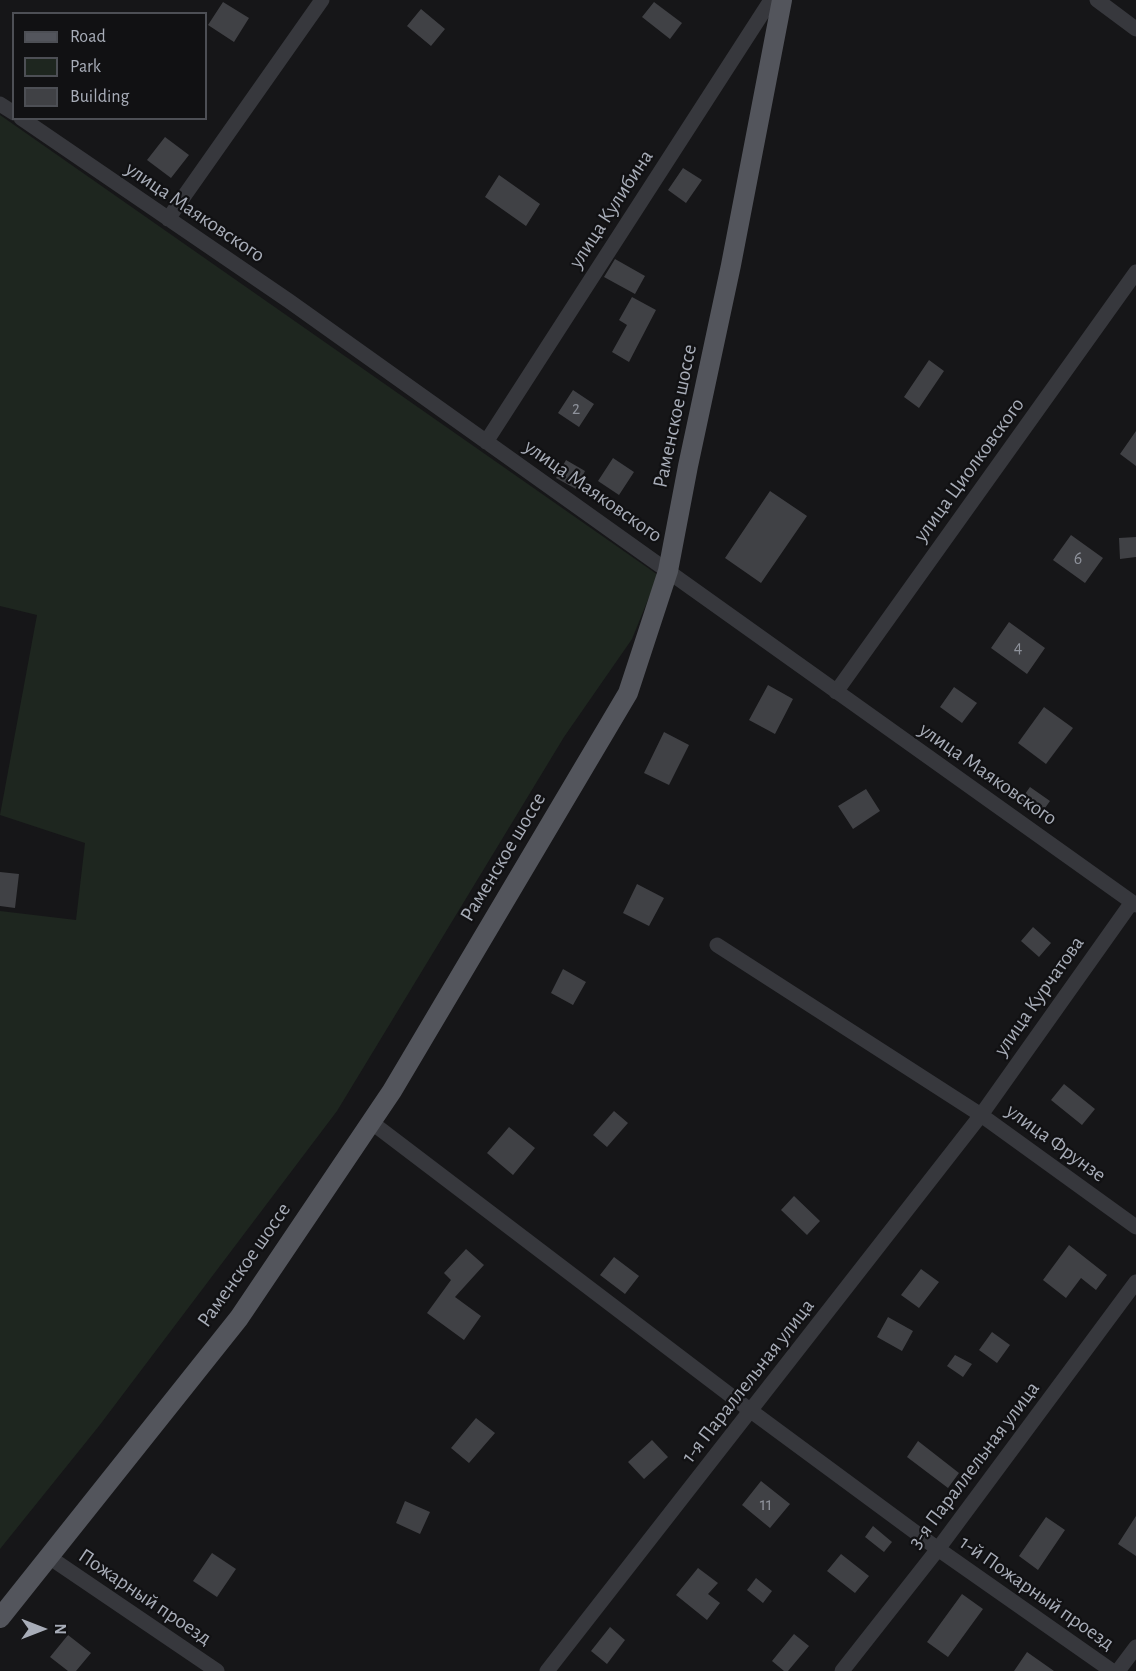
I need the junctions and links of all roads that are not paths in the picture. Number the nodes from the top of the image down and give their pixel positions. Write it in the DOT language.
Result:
graph roads {
  1 [pos="322,0"];
  2 [pos="771,0"];
  3 [pos="782,0"];
  4 [pos="1097,0"];
  5 [pos="1136,29"];
  6 [pos="24,120"];
  7 [pos="168,219"];
  8 [pos="1136,272"];
  9 [pos="486,442"];
  10 [pos="668,571"];
  11 [pos="836,692"];
  12 [pos="1134,903"];
  13 [pos="717,945"];
  14 [pos="981,1115"];
  15 [pos="371,1122"];
  16 [pos="1136,1227"];
  17 [pos="1136,1282"];
  18 [pos="751,1412"];
  19 [pos="938,1549"];
  20 [pos="49,1557"];
  21 [pos="0,1618"];
  22 [pos="1136,1647"];
  23 [pos="217,1671"];
  24 [pos="547,1671"];
  25 [pos="842,1671"];
  26 [pos="1112,1671"];
  27 [pos="1118,1671"];
  1 -- 7 [label="street"];
  2 -- 9 [label="street, улица Кулибина"];
  3 -- 10 [label="main road, Раменское шоссе"];
  4 -- 5 [label="street"];
  6 -- 7 [label="street, улица Маяковского"];
  7 -- 9 [label="street, улица Маяковского"];
  8 -- 11 [label="street, улица Циолковского"];
  9 -- 10 [label="street, улица Маяковского"];
  10 -- 11 [label="street, улица Маяковского"];
  10 -- 15 [label="main road, Раменское шоссе"];
  11 -- 12 [label="street, улица Маяковского"];
  12 -- 14 [label="street, улица Курчатова"];
  13 -- 14 [label="street, улица Фрунзе"];
  14 -- 16 [label="street, улица Фрунзе"];
  14 -- 18 [label="street, 1-я Параллельная улица"];
  15 -- 18 [label="street, 1-й Пожарный проезд"];
  15 -- 20 [label="main road, Раменское шоссе"];
  17 -- 19 [label="street, 3-я Параллельная улица"];
  18 -- 19 [label="street, 1-й Пожарный проезд"];
  18 -- 24 [label="street, 1-я Параллельная улица"];
  19 -- 25 [label="street, 3-я Параллельная улица"];
  19 -- 26 [label="street, 1-й Пожарный проезд"];
  20 -- 21 [label="main road, Раменское шоссе"];
  20 -- 23 [label="street, Пожарный проезд"];
  22 -- 27 [label="street"];
}
